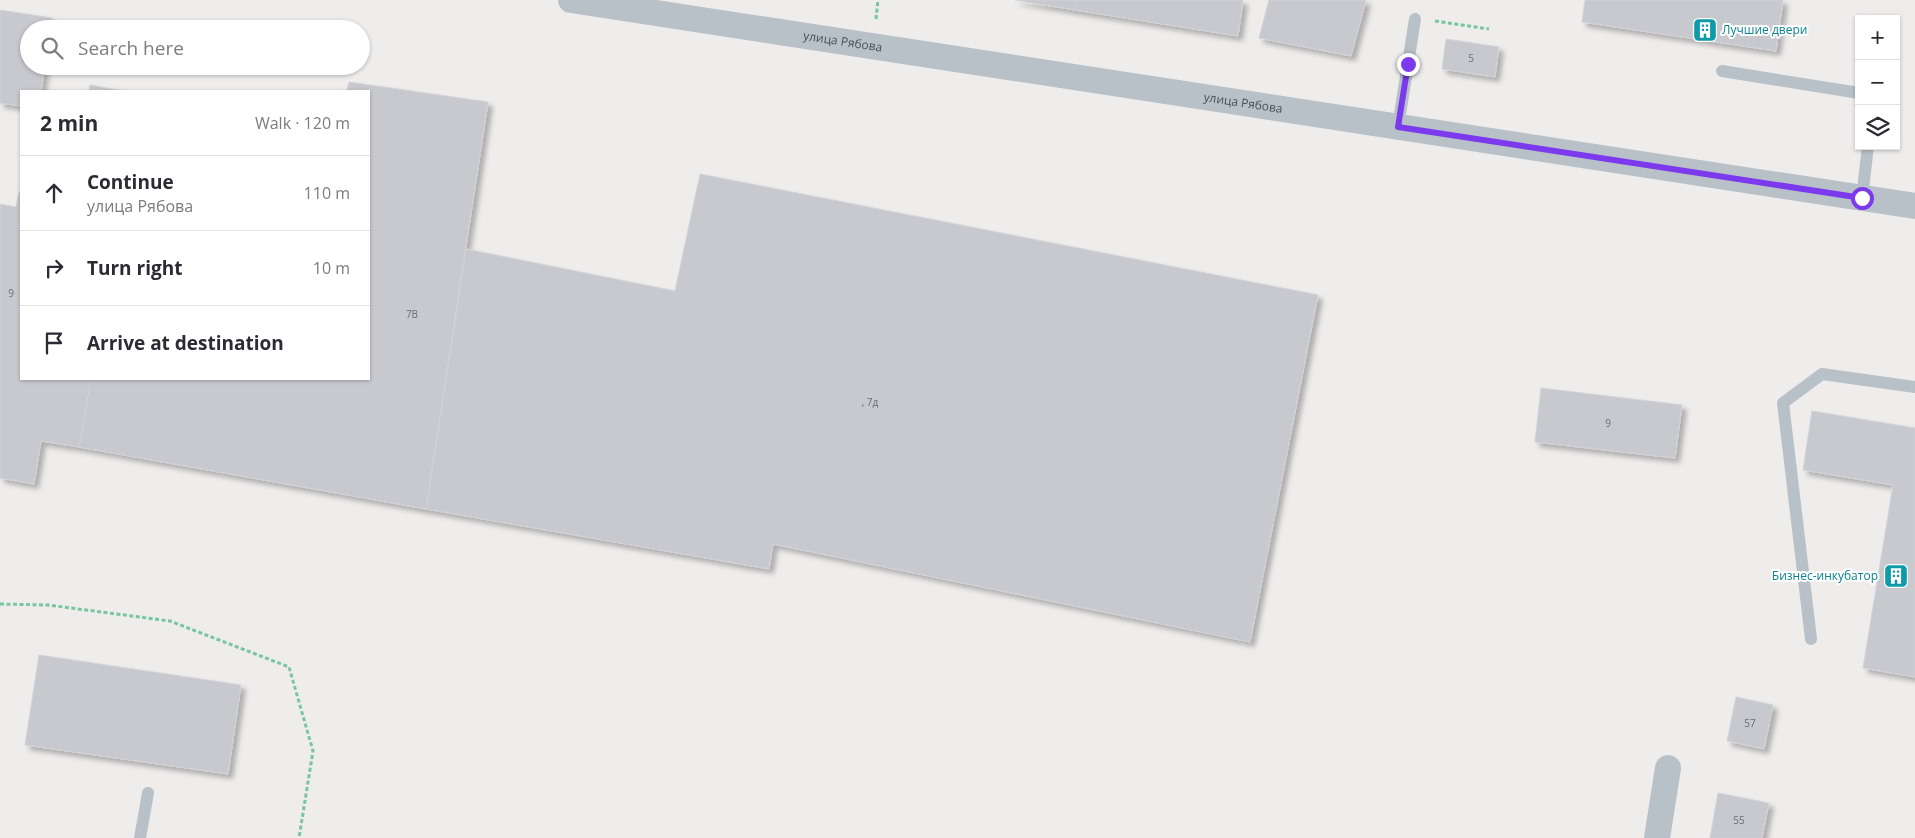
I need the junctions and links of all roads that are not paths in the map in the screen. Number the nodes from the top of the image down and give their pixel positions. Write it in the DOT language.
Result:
graph roads {
  1 [pos="571,0"];
  2 [pos="1415,19"];
  3 [pos="1722,71"];
  4 [pos="1855,92"];
  5 [pos="1398,127"];
  6 [pos="1868,150"];
  7 [pos="1862,198"];
  8 [pos="1915,206"];
  9 [pos="1915,387"];
  10 [pos="1812,640"];
  11 [pos="1668,768"];
  12 [pos="148,793"];
  13 [pos="140,838"];
  14 [pos="1658,838"];
  1 -- 5 [label="street, улица Рябова"];
  2 -- 5 [label="lane"];
  3 -- 4 [label="lane"];
  5 -- 7 [label="street, улица Рябова"];
  6 -- 7 [label="lane"];
  7 -- 8 [label="street, улица Рябова"];
  9 -- 10 [label="lane"];
  11 -- 14 [label="street"];
  12 -- 13 [label="lane"];
}
